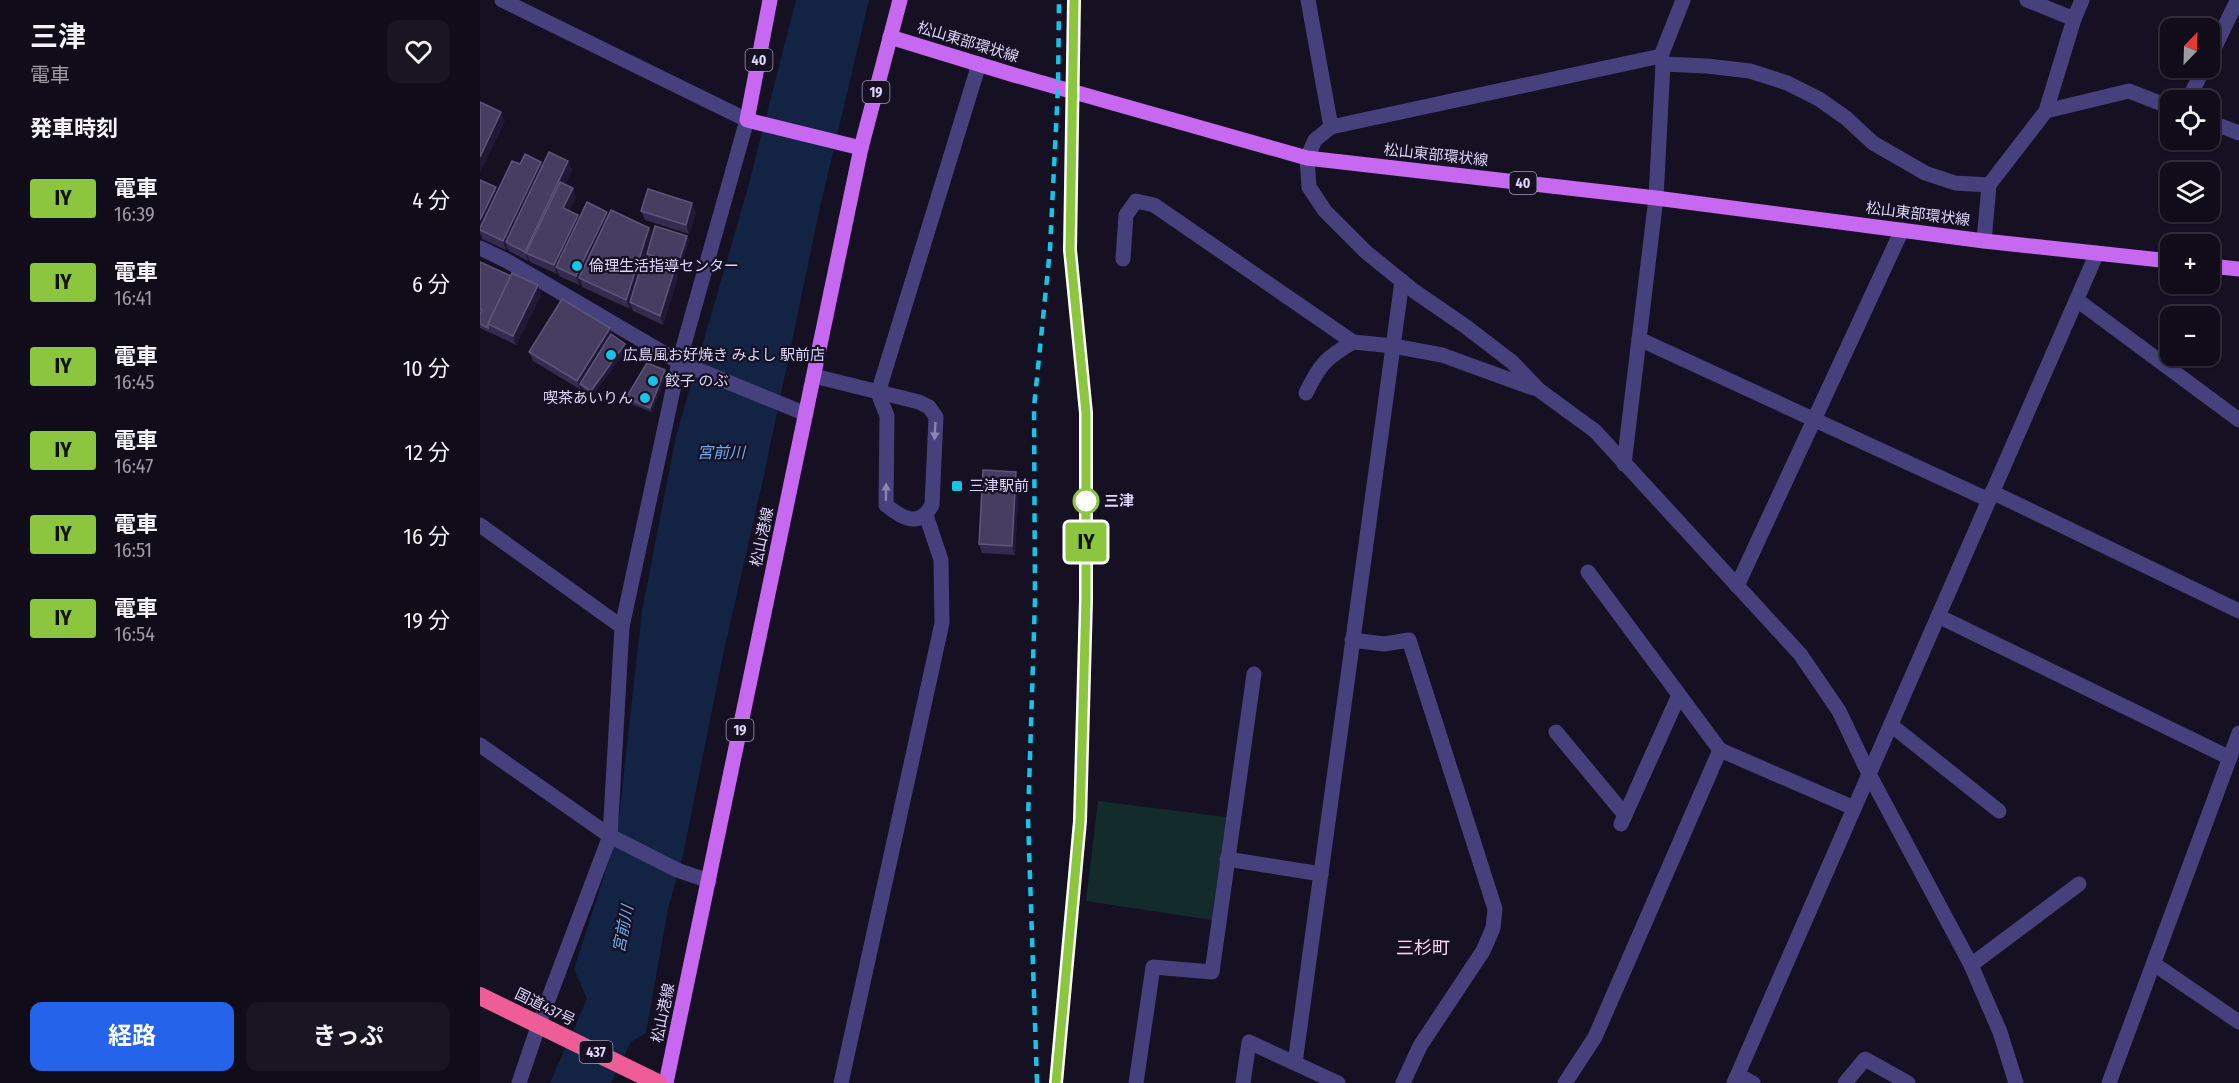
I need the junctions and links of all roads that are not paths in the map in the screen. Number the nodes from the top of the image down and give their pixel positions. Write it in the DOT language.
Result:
graph roads {
  1 [pos="502,0"];
  2 [pos="771,0"];
  3 [pos="900,0"];
  4 [pos="1308,0"];
  5 [pos="1683,0"];
  6 [pos="2027,0"];
  7 [pos="2082,0"];
  8 [pos="2235,5"];
  9 [pos="2074,19"];
  10 [pos="2220,36"];
  11 [pos="890,37"];
  12 [pos="1662,60"];
  13 [pos="979,64"];
  14 [pos="2160,103"];
  15 [pos="2046,111"];
  16 [pos="747,120"];
  17 [pos="2220,126"];
  18 [pos="1331,128"];
  19 [pos="2239,133"];
  20 [pos="861,148"];
  21 [pos="1307,158"];
  22 [pos="1989,185"];
  23 [pos="1656,198"];
  24 [pos="1902,230"];
  25 [pos="1984,241"];
  26 [pos="480,248"];
  27 [pos="2097,253"];
  28 [pos="1123,259"];
  29 [pos="2160,260"];
  30 [pos="2220,267"];
  31 [pos="2239,269"];
  32 [pos="1402,281"];
  33 [pos="2077,300"];
  34 [pos="1639,339"];
  35 [pos="1353,342"];
  36 [pos="1393,346"];
  37 [pos="679,362"];
  38 [pos="814,376"];
  39 [pos="1539,390"];
  40 [pos="878,393"];
  41 [pos="1306,393"];
  42 [pos="806,414"];
  43 [pos="1813,419"];
  44 [pos="2239,420"];
  45 [pos="1624,464"];
  46 [pos="1991,496"];
  47 [pos="926,515"];
  48 [pos="480,525"];
  49 [pos="1588,572"];
  50 [pos="1737,586"];
  51 [pos="2239,611"];
  52 [pos="1938,616"];
  53 [pos="622,627"];
  54 [pos="1352,640"];
  55 [pos="1254,674"];
  56 [pos="1679,695"];
  57 [pos="1891,725"];
  58 [pos="1556,732"];
  59 [pos="2239,733"];
  60 [pos="480,745"];
  61 [pos="1720,750"];
  62 [pos="2230,758"];
  63 [pos="1869,774"];
  64 [pos="1854,808"];
  65 [pos="1999,811"];
  66 [pos="617,839"];
  67 [pos="1227,859"];
  68 [pos="1320,874"];
  69 [pos="709,881"];
  70 [pos="2079,884"];
  71 [pos="2154,964"];
  72 [pos="1971,965"];
  73 [pos="480,996"];
  74 [pos="2239,1022"];
  75 [pos="543,1026"];
  76 [pos="1294,1063"];
  77 [pos="651,1079"];
  78 [pos="1736,1079"];
  79 [pos="519,1083"];
  80 [pos="666,1083"];
  81 [pos="841,1083"];
  82 [pos="1136,1083"];
  83 [pos="1243,1083"];
  84 [pos="1338,1083"];
  85 [pos="1403,1083"];
  86 [pos="1565,1083"];
  87 [pos="1753,1083"];
  88 [pos="1845,1083"];
  89 [pos="1908,1083"];
  90 [pos="2016,1083"];
  91 [pos="2109,1083"];
  1 -- 16 [label="street"];
  2 -- 16 [label="main road, 40"];
  3 -- 11 [label="main road, 松山港線 / 19"];
  4 -- 18 [label="street"];
  5 -- 12 [label="street"];
  6 -- 9 [label="street"];
  7 -- 9 [label="street"];
  8 -- 10 [label="street"];
  9 -- 15 [label="street"];
  11 -- 13 [label="main road, 松山東部環状線 / 40"];
  11 -- 20 [label="main road, 松山港線 / 19"];
  12 -- 18 [label="street"];
  12 -- 22 [label="street"];
  12 -- 23 [label="street"];
  13 -- 21 [label="main road, 松山東部環状線 / 40"];
  13 -- 40 [label="street"];
  14 -- 15 [label="street"];
  15 -- 22 [label="street"];
  16 -- 20 [label="main road"];
  16 -- 37 [label="street"];
  17 -- 19 [label="street"];
  18 -- 21 [label="street"];
  20 -- 38 [label="main road, 松山港線 / 19"];
  21 -- 23 [label="main road, 松山東部環状線 / 40"];
  21 -- 32 [label="street"];
  22 -- 25 [label="street"];
  23 -- 24 [label="main road, 松山東部環状線 / 40"];
  23 -- 34 [label="street"];
  24 -- 25 [label="main road, 松山東部環状線 / 40"];
  24 -- 43 [label="street"];
  25 -- 27 [label="main road, 松山東部環状線 / 40"];
  26 -- 37 [label="street"];
  27 -- 29 [label="main road, 松山東部環状線 / 40"];
  27 -- 33 [label="street"];
  28 -- 35 [label="street"];
  30 -- 31 [label="main road"];
  32 -- 36 [label="street"];
  32 -- 39 [label="street"];
  33 -- 44 [label="street"];
  33 -- 46 [label="street"];
  34 -- 43 [label="street"];
  34 -- 45 [label="street"];
  35 -- 36 [label="street"];
  35 -- 41 [label="street"];
  36 -- 39 [label="street"];
  36 -- 54 [label="street"];
  37 -- 42 [label="street"];
  37 -- 53 [label="street"];
  38 -- 40 [label="street"];
  38 -- 42 [label="main road, 松山港線 / 19"];
  39 -- 45 [label="street"];
  47 -- 40 [label="street, one-way"];
  40 -- 47 [label="street, one-way"];
  42 -- 69 [label="main road, 松山港線 / 19"];
  43 -- 46 [label="street"];
  43 -- 50 [label="street"];
  45 -- 50 [label="street"];
  46 -- 51 [label="street"];
  46 -- 52 [label="street"];
  47 -- 81 [label="street"];
  48 -- 53 [label="street"];
  49 -- 56 [label="street"];
  50 -- 63 [label="street"];
  52 -- 57 [label="street"];
  52 -- 62 [label="street"];
  53 -- 66 [label="street"];
  54 -- 68 [label="street"];
  54 -- 85 [label="street"];
  55 -- 67 [label="street"];
  56 -- 58 [label="street"];
  56 -- 61 [label="street"];
  57 -- 63 [label="street"];
  57 -- 65 [label="street"];
  59 -- 62 [label="street"];
  60 -- 66 [label="street"];
  61 -- 64 [label="street"];
  61 -- 86 [label="street"];
  62 -- 71 [label="street"];
  63 -- 64 [label="street"];
  63 -- 72 [label="street"];
  64 -- 78 [label="street"];
  66 -- 69 [label="street"];
  66 -- 75 [label="street"];
  67 -- 68 [label="street"];
  67 -- 82 [label="street"];
  68 -- 76 [label="street"];
  69 -- 80 [label="main road, 松山港線 / 19"];
  70 -- 72 [label="street"];
  71 -- 74 [label="street"];
  71 -- 91 [label="street"];
  72 -- 90 [label="street"];
  73 -- 75 [label="highway, 国道437号 / 437"];
  75 -- 77 [label="highway, 国道437号 / 437"];
  75 -- 79 [label="street"];
  76 -- 83 [label="street"];
  76 -- 84 [label="street"];
  78 -- 87 [label="street"];
  88 -- 89 [label="street"];
}
